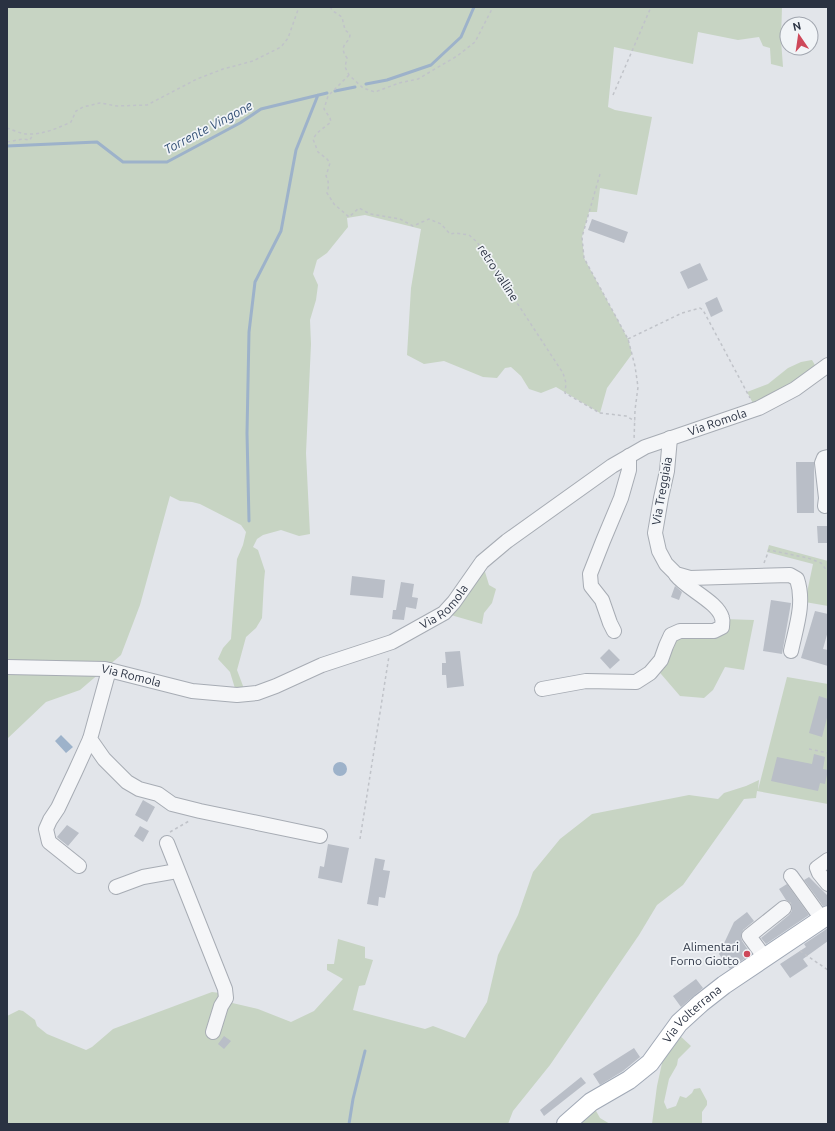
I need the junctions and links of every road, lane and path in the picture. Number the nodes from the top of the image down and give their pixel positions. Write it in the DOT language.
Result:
graph roads {
  1 [pos="299,7"];
  2 [pos="330,7"];
  3 [pos="493,7"];
  4 [pos="651,7"];
  5 [pos="349,75"];
  6 [pos="613,96"];
  7 [pos="7,128"];
  8 [pos="33,134"];
  9 [pos="7,142"];
  10 [pos="600,174"];
  11 [pos="628,339"];
  12 [pos="828,365"];
  13 [pos="756,409"];
  14 [pos="635,421"];
  15 [pos="670,438"];
  16 [pos="633,454"];
  17 [pos="828,457"];
  18 [pos="825,506"];
  19 [pos="828,572"];
  20 [pos="676,574"];
  21 [pos="760,576"];
  22 [pos="614,631"];
  23 [pos="392,642"];
  24 [pos="791,651"];
  25 [pos="7,667"];
  26 [pos="109,670"];
  27 [pos="542,689"];
  28 [pos="90,739"];
  29 [pos="809,749"];
  30 [pos="828,753"];
  31 [pos="200,811"];
  32 [pos="320,836"];
  33 [pos="360,839"];
  34 [pos="167,843"];
  35 [pos="828,860"];
  36 [pos="79,866"];
  37 [pos="177,871"];
  38 [pos="791,876"];
  39 [pos="828,884"];
  40 [pos="116,887"];
  41 [pos="784,908"];
  42 [pos="825,917"];
  43 [pos="787,943"];
  44 [pos="764,958"];
  45 [pos="828,970"];
  46 [pos="213,1032"];
  47 [pos="566,1124"];
  1 -- 8 [label="path"];
  2 -- 5 [label="path"];
  3 -- 5 [label="path"];
  4 -- 6 [label="path"];
  5 -- 14 [label="path, retro valline"];
  7 -- 8 [label="path"];
  8 -- 9 [label="path"];
  10 -- 11 [label="path"];
  11 -- 13 [label="path"];
  11 -- 14 [label="path"];
  12 -- 13 [label="street, Via Romola"];
  13 -- 15 [label="street, Via Romola"];
  14 -- 16 [label="path"];
  15 -- 16 [label="street, Via Romola"];
  15 -- 20 [label="street, Via Treggiaia"];
  16 -- 22 [label="street"];
  16 -- 23 [label="street, Via Romola"];
  17 -- 18 [label="street"];
  19 -- 21 [label="path"];
  20 -- 21 [label="street"];
  20 -- 27 [label="street, Via Treggiaia"];
  21 -- 24 [label="street"];
  23 -- 26 [label="street, Via Romola"];
  23 -- 33 [label="path"];
  25 -- 26 [label="street, Via Romola"];
  26 -- 28 [label="street"];
  28 -- 31 [label="street"];
  28 -- 36 [label="street"];
  29 -- 30 [label="path"];
  31 -- 32 [label="street"];
  31 -- 34 [label="path"];
  34 -- 37 [label="street"];
  35 -- 39 [label="street"];
  37 -- 40 [label="street"];
  37 -- 46 [label="street"];
  38 -- 42 [label="street"];
  41 -- 44 [label="street"];
  42 -- 43 [label="main road, Via Volterrana"];
  43 -- 44 [label="main road, Via Volterrana"];
  43 -- 45 [label="path"];
  44 -- 47 [label="main road, Via Volterrana"];
}
